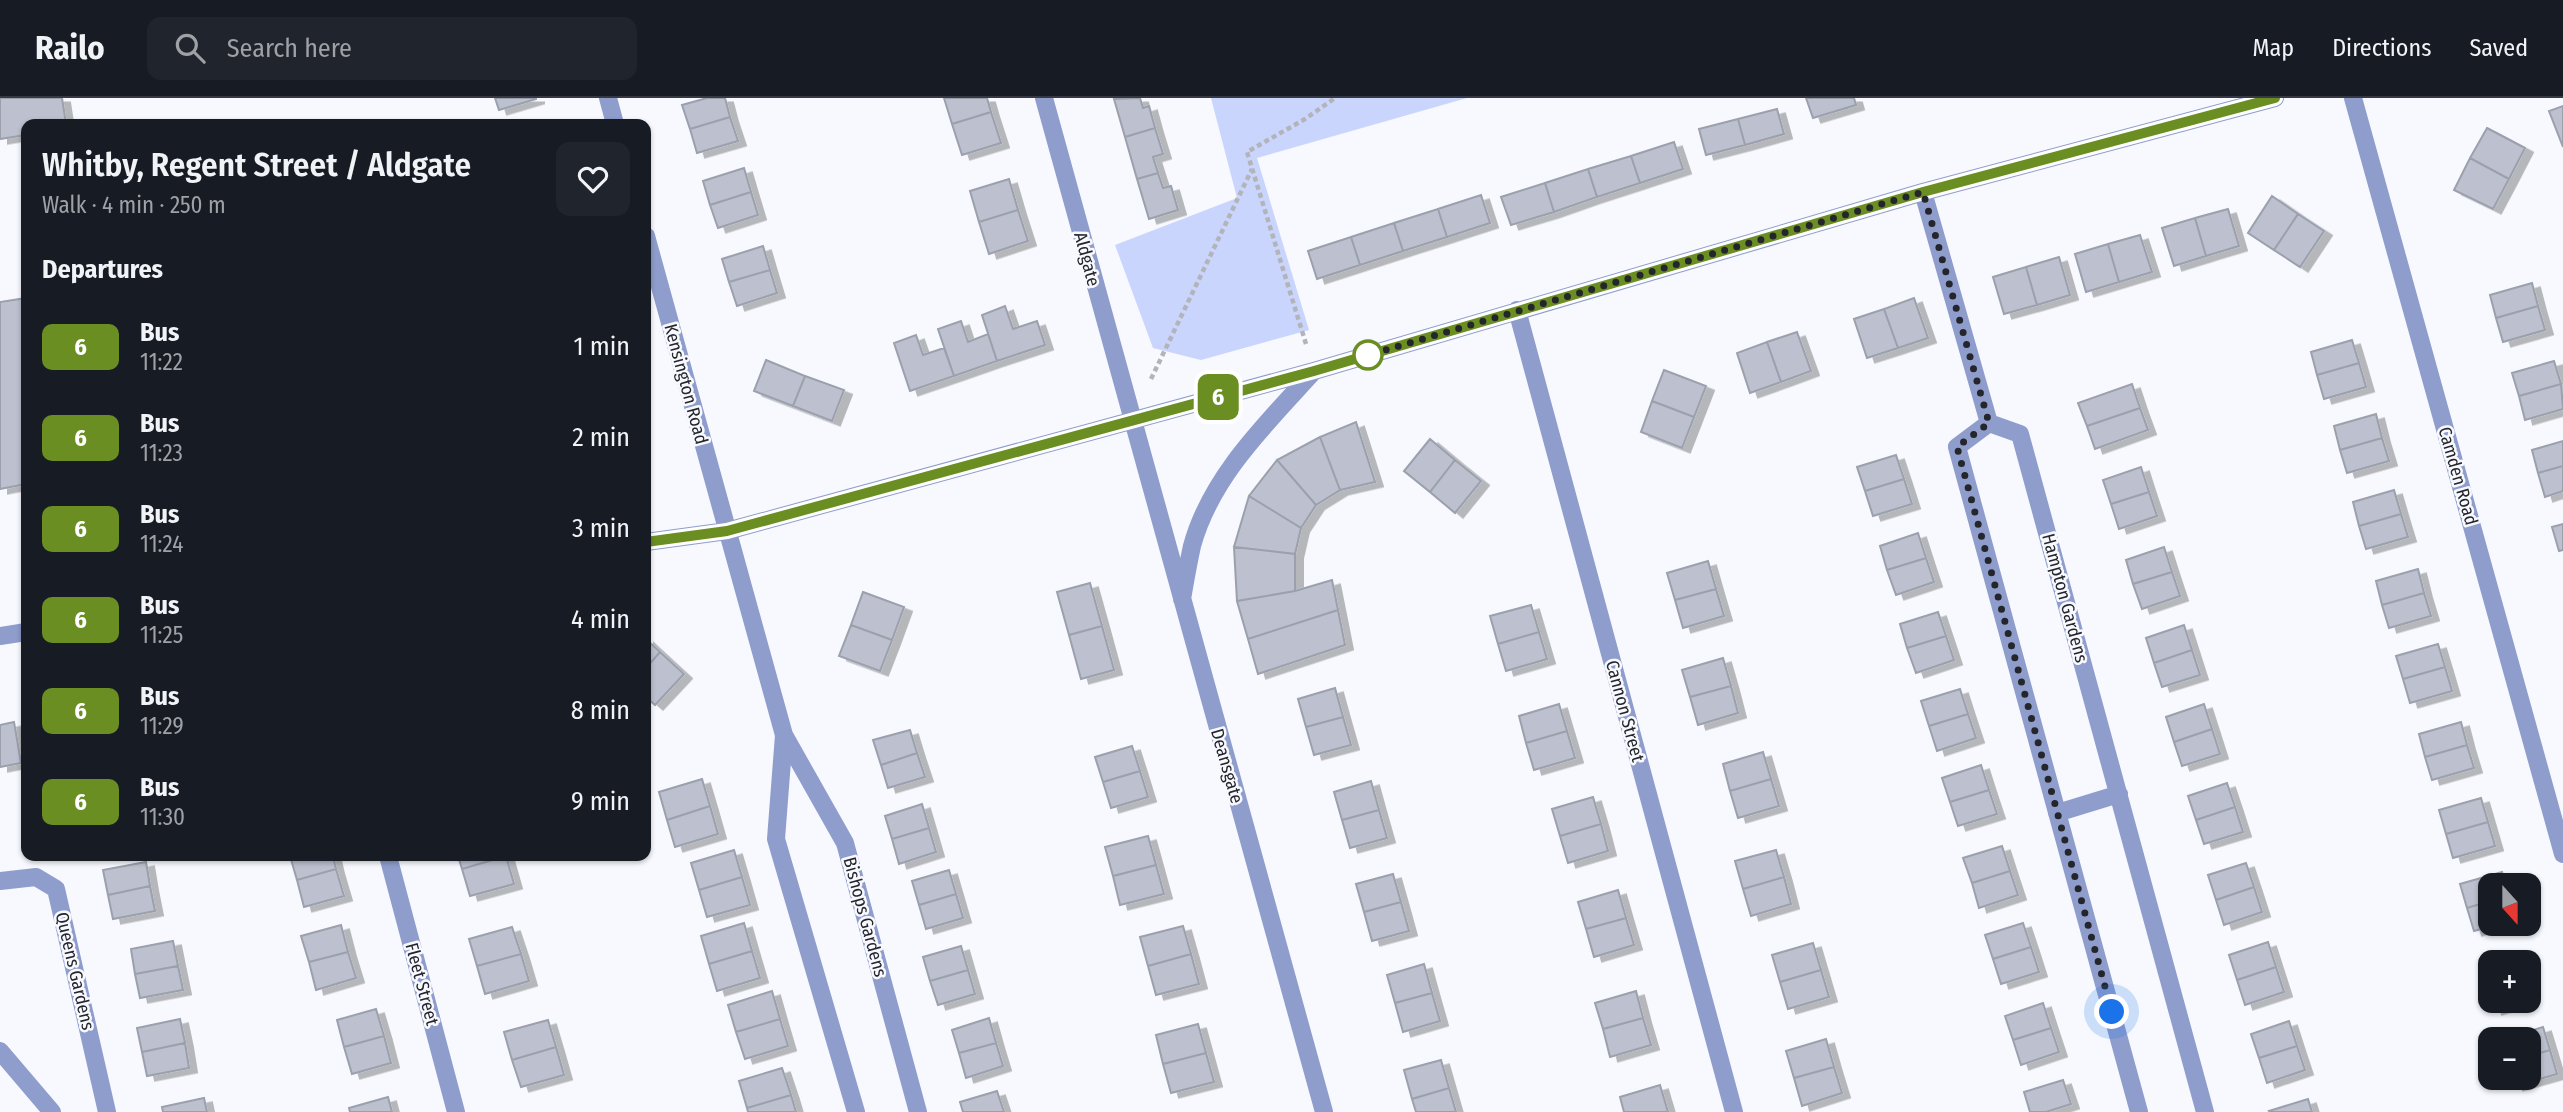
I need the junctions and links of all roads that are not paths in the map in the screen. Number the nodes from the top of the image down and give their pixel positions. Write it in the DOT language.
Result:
graph roads {
  1 [pos="608,98"];
  2 [pos="1044,98"];
  3 [pos="2275,98"];
  4 [pos="2353,98"];
  5 [pos="614,119"];
  6 [pos="1923,192"];
  7 [pos="651,254"];
  8 [pos="1517,310"];
  9 [pos="1314,371"];
  10 [pos="1130,421"];
  11 [pos="1989,423"];
  12 [pos="727,531"];
  13 [pos="651,541"];
  14 [pos="1181,602"];
  15 [pos="21,633"];
  16 [pos="0,636"];
  17 [pos="783,735"];
  18 [pos="2119,794"];
  19 [pos="2057,813"];
  20 [pos="2563,854"];
  21 [pos="389,861"];
  22 [pos="0,881"];
  23 [pos="0,1051"];
  24 [pos="52,1112"];
  25 [pos="107,1112"];
  26 [pos="456,1112"];
  27 [pos="856,1112"];
  28 [pos="918,1112"];
  29 [pos="1324,1112"];
  30 [pos="1734,1112"];
  31 [pos="2139,1112"];
  32 [pos="2205,1112"];
  1 -- 5 [label="street"];
  2 -- 10 [label="street, Aldgate"];
  3 -- 6 [label="street"];
  4 -- 20 [label="street, Camden Road"];
  6 -- 8 [label="street"];
  6 -- 11 [label="street"];
  7 -- 12 [label="street, Kensington Road"];
  8 -- 9 [label="street"];
  8 -- 30 [label="street, Cannon Street"];
  9 -- 10 [label="street"];
  9 -- 14 [label="street"];
  10 -- 12 [label="street"];
  10 -- 14 [label="street, Deansgate"];
  11 -- 18 [label="street, Hampton Gardens"];
  11 -- 19 [label="street"];
  12 -- 13 [label="street"];
  12 -- 17 [label="street, Bishops Gardens"];
  14 -- 29 [label="street, Deansgate"];
  15 -- 16 [label="street"];
  17 -- 27 [label="street, Bishops Gardens"];
  17 -- 28 [label="street, Bishops Gardens"];
  18 -- 19 [label="street"];
  18 -- 32 [label="street, Hampton Gardens"];
  19 -- 31 [label="street"];
  21 -- 26 [label="street, Fleet Street"];
  22 -- 25 [label="street, Queens Gardens"];
  23 -- 24 [label="street"];
}
